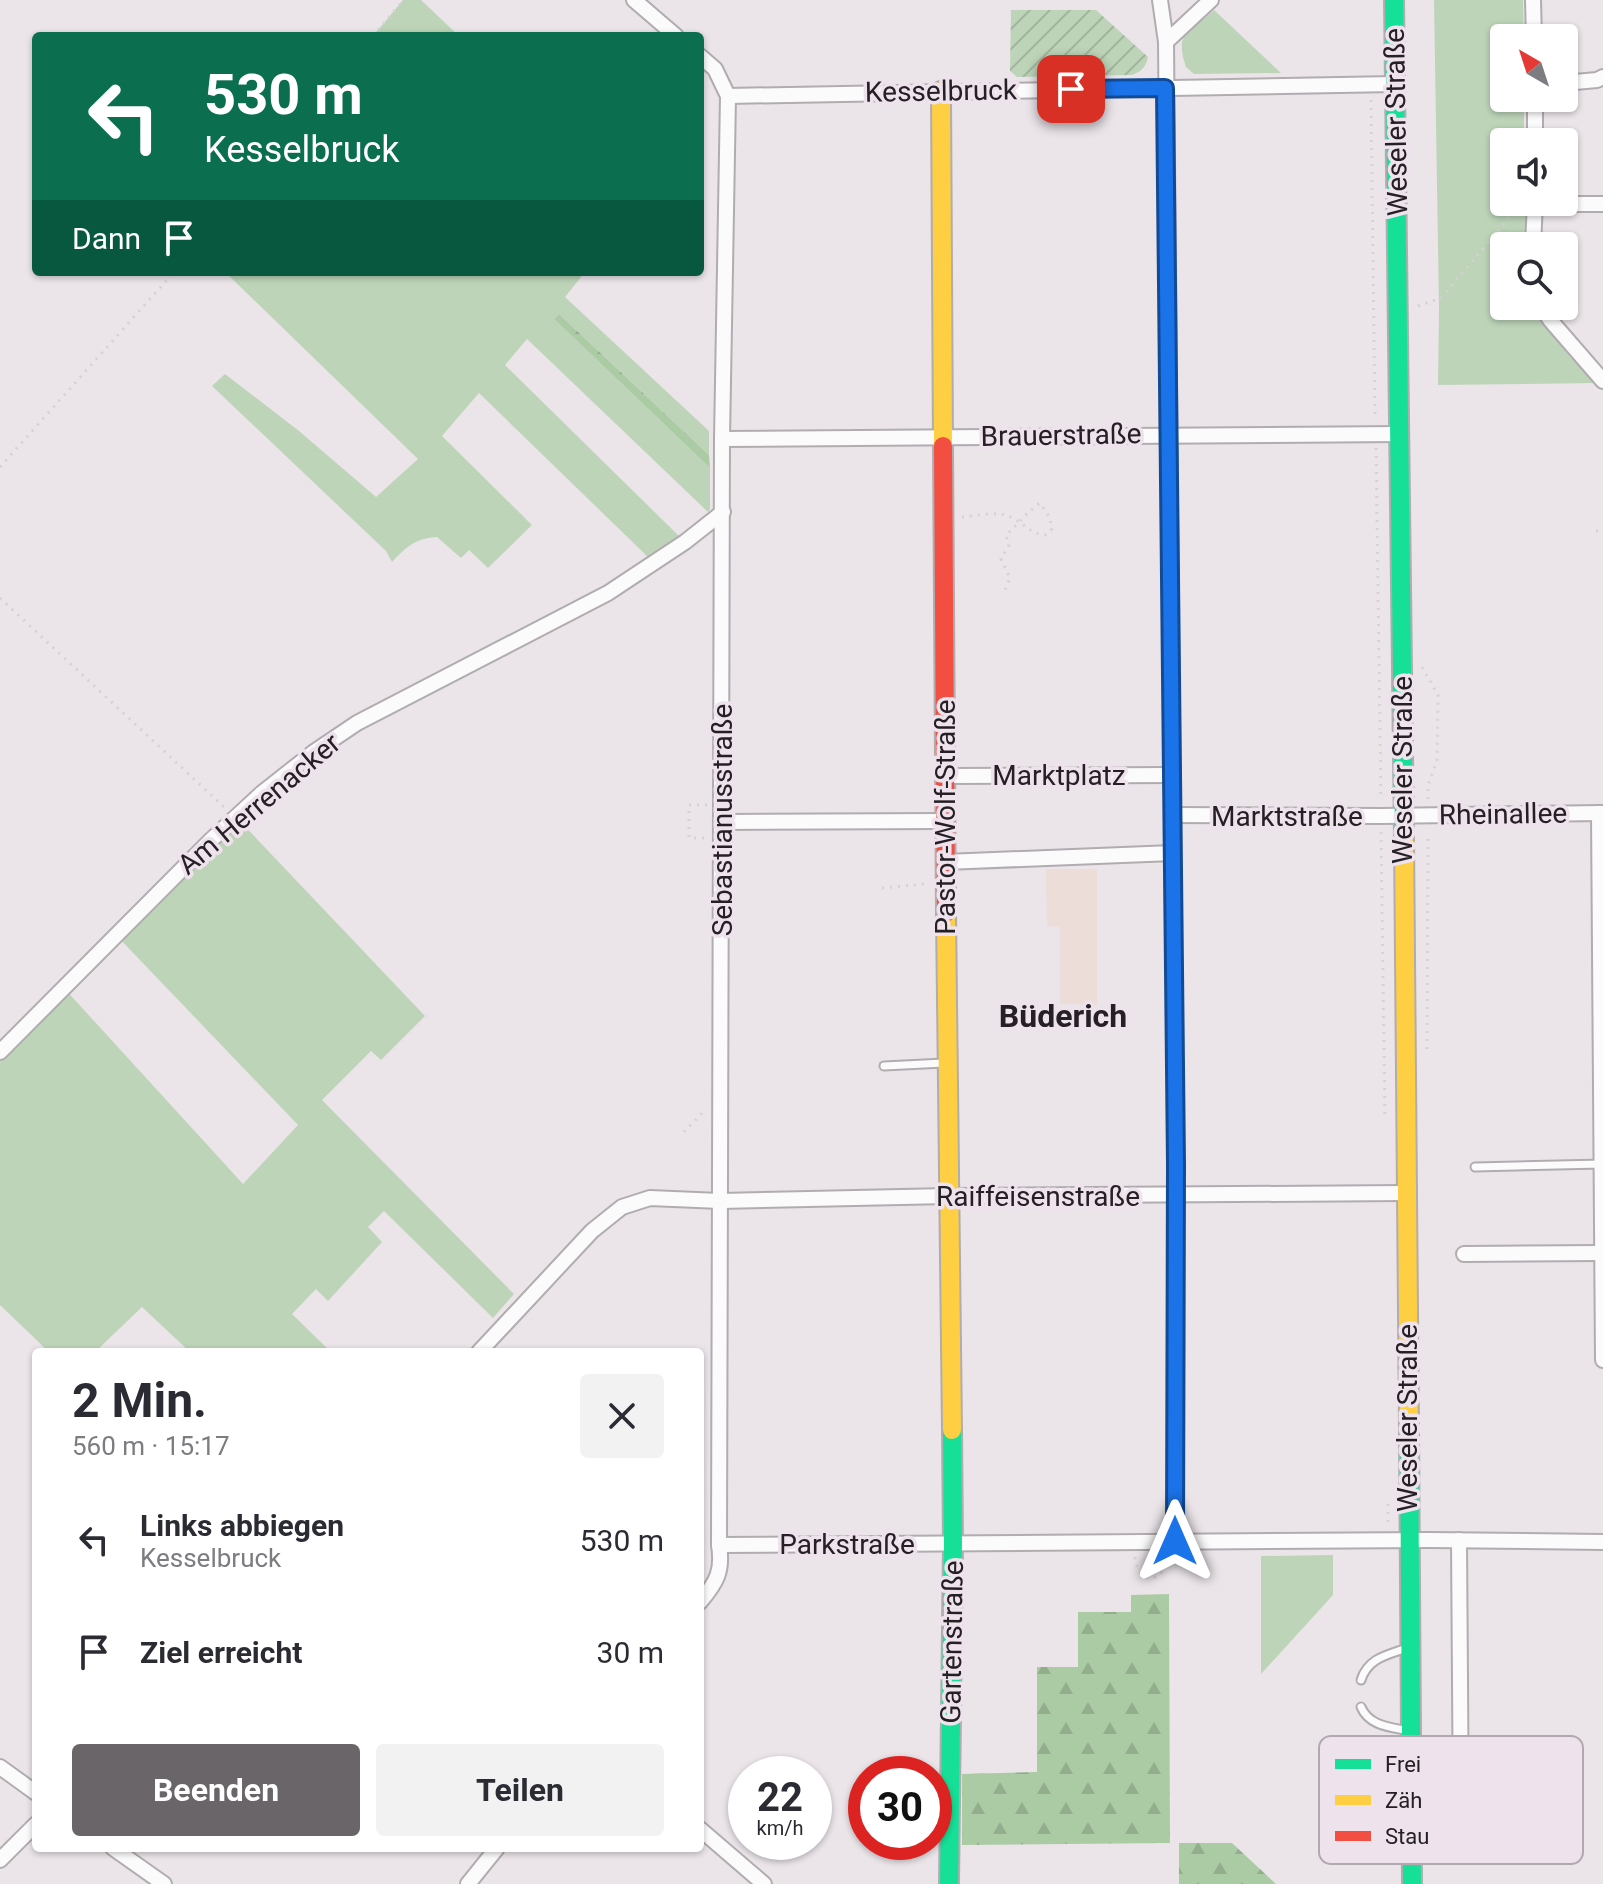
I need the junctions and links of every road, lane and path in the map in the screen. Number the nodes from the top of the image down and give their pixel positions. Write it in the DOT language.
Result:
graph roads {
  1 [pos="403,0"];
  2 [pos="634,0"];
  3 [pos="1160,0"];
  4 [pos="1211,0"];
  5 [pos="1394,0"];
  6 [pos="1533,0"];
  7 [pos="1534,24"];
  8 [pos="376,32"];
  9 [pos="671,32"];
  10 [pos="1166,42"];
  11 [pos="704,59"];
  12 [pos="1603,77"];
  13 [pos="1578,82"];
  14 [pos="1395,84"];
  15 [pos="1371,86"];
  16 [pos="1165,88"];
  17 [pos="941,91"];
  18 [pos="728,96"];
  19 [pos="1578,204"];
  20 [pos="1603,204"];
  21 [pos="1518,216"];
  22 [pos="170,276"];
  23 [pos="1418,306"];
  24 [pos="1550,320"];
  25 [pos="1603,381"];
  26 [pos="1375,433"];
  27 [pos="1170,434"];
  28 [pos="1401,434"];
  29 [pos="942,437"];
  30 [pos="722,439"];
  31 [pos="0,467"];
  32 [pos="723,512"];
  33 [pos="942,519"];
  34 [pos="1020,522"];
  35 [pos="1603,530"];
  36 [pos="1596,531"];
  37 [pos="1005,590"];
  38 [pos="0,598"];
  39 [pos="1173,775"];
  40 [pos="944,776"];
  41 [pos="722,804"];
  42 [pos="1601,813"];
  43 [pos="1172,815"];
  44 [pos="1403,815"];
  45 [pos="1381,816"];
  46 [pos="236,817"];
  47 [pos="945,821"];
  48 [pos="723,822"];
  49 [pos="723,838"];
  50 [pos="1173,853"];
  51 [pos="945,862"];
  52 [pos="945,883"];
  53 [pos="882,888"];
  54 [pos="0,1052"];
  55 [pos="946,1063"];
  56 [pos="884,1066"];
  57 [pos="1386,1131"];
  58 [pos="1602,1164"];
  59 [pos="1475,1167"];
  60 [pos="1405,1193"];
  61 [pos="948,1196"];
  62 [pos="1176,1196"];
  63 [pos="720,1201"];
  64 [pos="1602,1253"];
  65 [pos="1464,1254"];
  66 [pos="483,1348"];
  67 [pos="1603,1360"];
  68 [pos="1388,1493"];
  69 [pos="1388,1540"];
  70 [pos="1408,1540"];
  71 [pos="1459,1540"];
  72 [pos="1172,1541"];
  73 [pos="1135,1542"];
  74 [pos="1603,1542"];
  75 [pos="953,1544"];
  76 [pos="719,1545"];
  77 [pos="704,1597"];
  78 [pos="1409,1647"];
  79 [pos="1361,1680"];
  80 [pos="1361,1707"];
  81 [pos="1410,1731"];
  82 [pos="1410,1736"];
  83 [pos="1460,1736"];
  84 [pos="0,1767"];
  85 [pos="32,1790"];
  86 [pos="32,1828"];
  87 [pos="704,1832"];
  88 [pos="119,1852"];
  89 [pos="494,1852"];
  90 [pos="0,1860"];
  91 [pos="1412,1864"];
  92 [pos="164,1884"];
  93 [pos="468,1884"];
  94 [pos="764,1884"];
  95 [pos="949,1884"];
  96 [pos="1412,1884"];
  1 -- 8 [label="path"];
  2 -- 9 [label="street"];
  3 -- 10 [label="street"];
  4 -- 10 [label="street"];
  5 -- 14 [label="street, Weseler Straße"];
  6 -- 7 [label="street"];
  10 -- 16 [label="street"];
  11 -- 18 [label="street"];
  12 -- 13 [label="street"];
  14 -- 15 [label="street, Kesselbruck"];
  14 -- 28 [label="street, Weseler Straße"];
  15 -- 16 [label="street, Kesselbruck"];
  15 -- 26 [label="path"];
  16 -- 17 [label="street, Kesselbruck"];
  16 -- 27 [label="street"];
  17 -- 18 [label="street, Kesselbruck"];
  17 -- 29 [label="street, Pastor-Wolf-Straße"];
  18 -- 30 [label="street, Sebastianusstraße"];
  19 -- 20 [label="street"];
  21 -- 23 [label="path"];
  22 -- 31 [label="path"];
  24 -- 25 [label="street"];
  26 -- 27 [label="street, Brauerstraße"];
  26 -- 28 [label="street, Brauerstraße"];
  26 -- 45 [label="path"];
  27 -- 29 [label="street, Brauerstraße"];
  27 -- 39 [label="street"];
  28 -- 44 [label="street, Weseler Straße"];
  29 -- 30 [label="street, Brauerstraße"];
  29 -- 33 [label="street, Pastor-Wolf-Straße"];
  30 -- 32 [label="street, Sebastianusstraße"];
  32 -- 41 [label="street, Sebastianusstraße"];
  32 -- 46 [label="street, Am Herrenacker"];
  33 -- 34 [label="path"];
  33 -- 40 [label="street, Pastor-Wolf-Straße"];
  34 -- 34 [label="path"];
  34 -- 37 [label="path"];
  35 -- 36 [label="path"];
  38 -- 46 [label="path"];
  39 -- 40 [label="street, Marktplatz"];
  39 -- 43 [label="street"];
  40 -- 47 [label="street, Pastor-Wolf-Straße"];
  41 -- 48 [label="street, Sebastianusstraße"];
  41 -- 49 [label="path"];
  42 -- 44 [label="street, Rheinallee"];
  42 -- 58 [label="street"];
  43 -- 45 [label="street, Marktstraße"];
  43 -- 50 [label="street"];
  44 -- 45 [label="street, Marktstraße"];
  44 -- 60 [label="street, Weseler Straße"];
  45 -- 57 [label="path"];
  46 -- 54 [label="street, Am Herrenacker"];
  47 -- 48 [label="street"];
  47 -- 51 [label="street, Pastor-Wolf-Straße"];
  48 -- 49 [label="street, Sebastianusstraße"];
  49 -- 63 [label="street, Sebastianusstraße"];
  50 -- 51 [label="street"];
  50 -- 62 [label="street"];
  51 -- 52 [label="street, Pastor-Wolf-Straße"];
  52 -- 53 [label="path"];
  52 -- 55 [label="street, Pastor-Wolf-Straße"];
  55 -- 56 [label="lane"];
  55 -- 61 [label="street, Pastor-Wolf-Straße"];
  58 -- 59 [label="lane"];
  58 -- 64 [label="street"];
  60 -- 62 [label="street, Raiffeisenstraße"];
  60 -- 70 [label="street, Weseler Straße"];
  61 -- 62 [label="street, Raiffeisenstraße"];
  61 -- 63 [label="street, Raiffeisenstraße"];
  61 -- 75 [label="street, Pastor-Wolf-Straße"];
  62 -- 72 [label="street"];
  63 -- 66 [label="street, Raiffeisenstraße"];
  63 -- 76 [label="street, Sebastianusstraße"];
  64 -- 65 [label="street"];
  64 -- 67 [label="street"];
  68 -- 69 [label="path"];
  69 -- 70 [label="street, Parkstraße"];
  69 -- 72 [label="street, Parkstraße"];
  70 -- 71 [label="street, Parkstraße"];
  70 -- 78 [label="street, Weseler Straße"];
  71 -- 74 [label="street, Parkstraße"];
  71 -- 83 [label="street"];
  72 -- 73 [label="street, Parkstraße"];
  72 -- 73 [label="path"];
  73 -- 75 [label="street, Parkstraße"];
  75 -- 76 [label="street, Parkstraße"];
  75 -- 95 [label="street, Gartenstraße"];
  76 -- 77 [label="street, Sebastianusstraße"];
  78 -- 79 [label="lane"];
  78 -- 81 [label="street, Weseler Straße"];
  80 -- 81 [label="lane"];
  81 -- 82 [label="street, Weseler Straße"];
  84 -- 85 [label="street"];
  86 -- 90 [label="street"];
  87 -- 94 [label="street"];
  88 -- 92 [label="street"];
  89 -- 93 [label="street"];
  91 -- 96 [label="street, Weseler Straße"];
}
